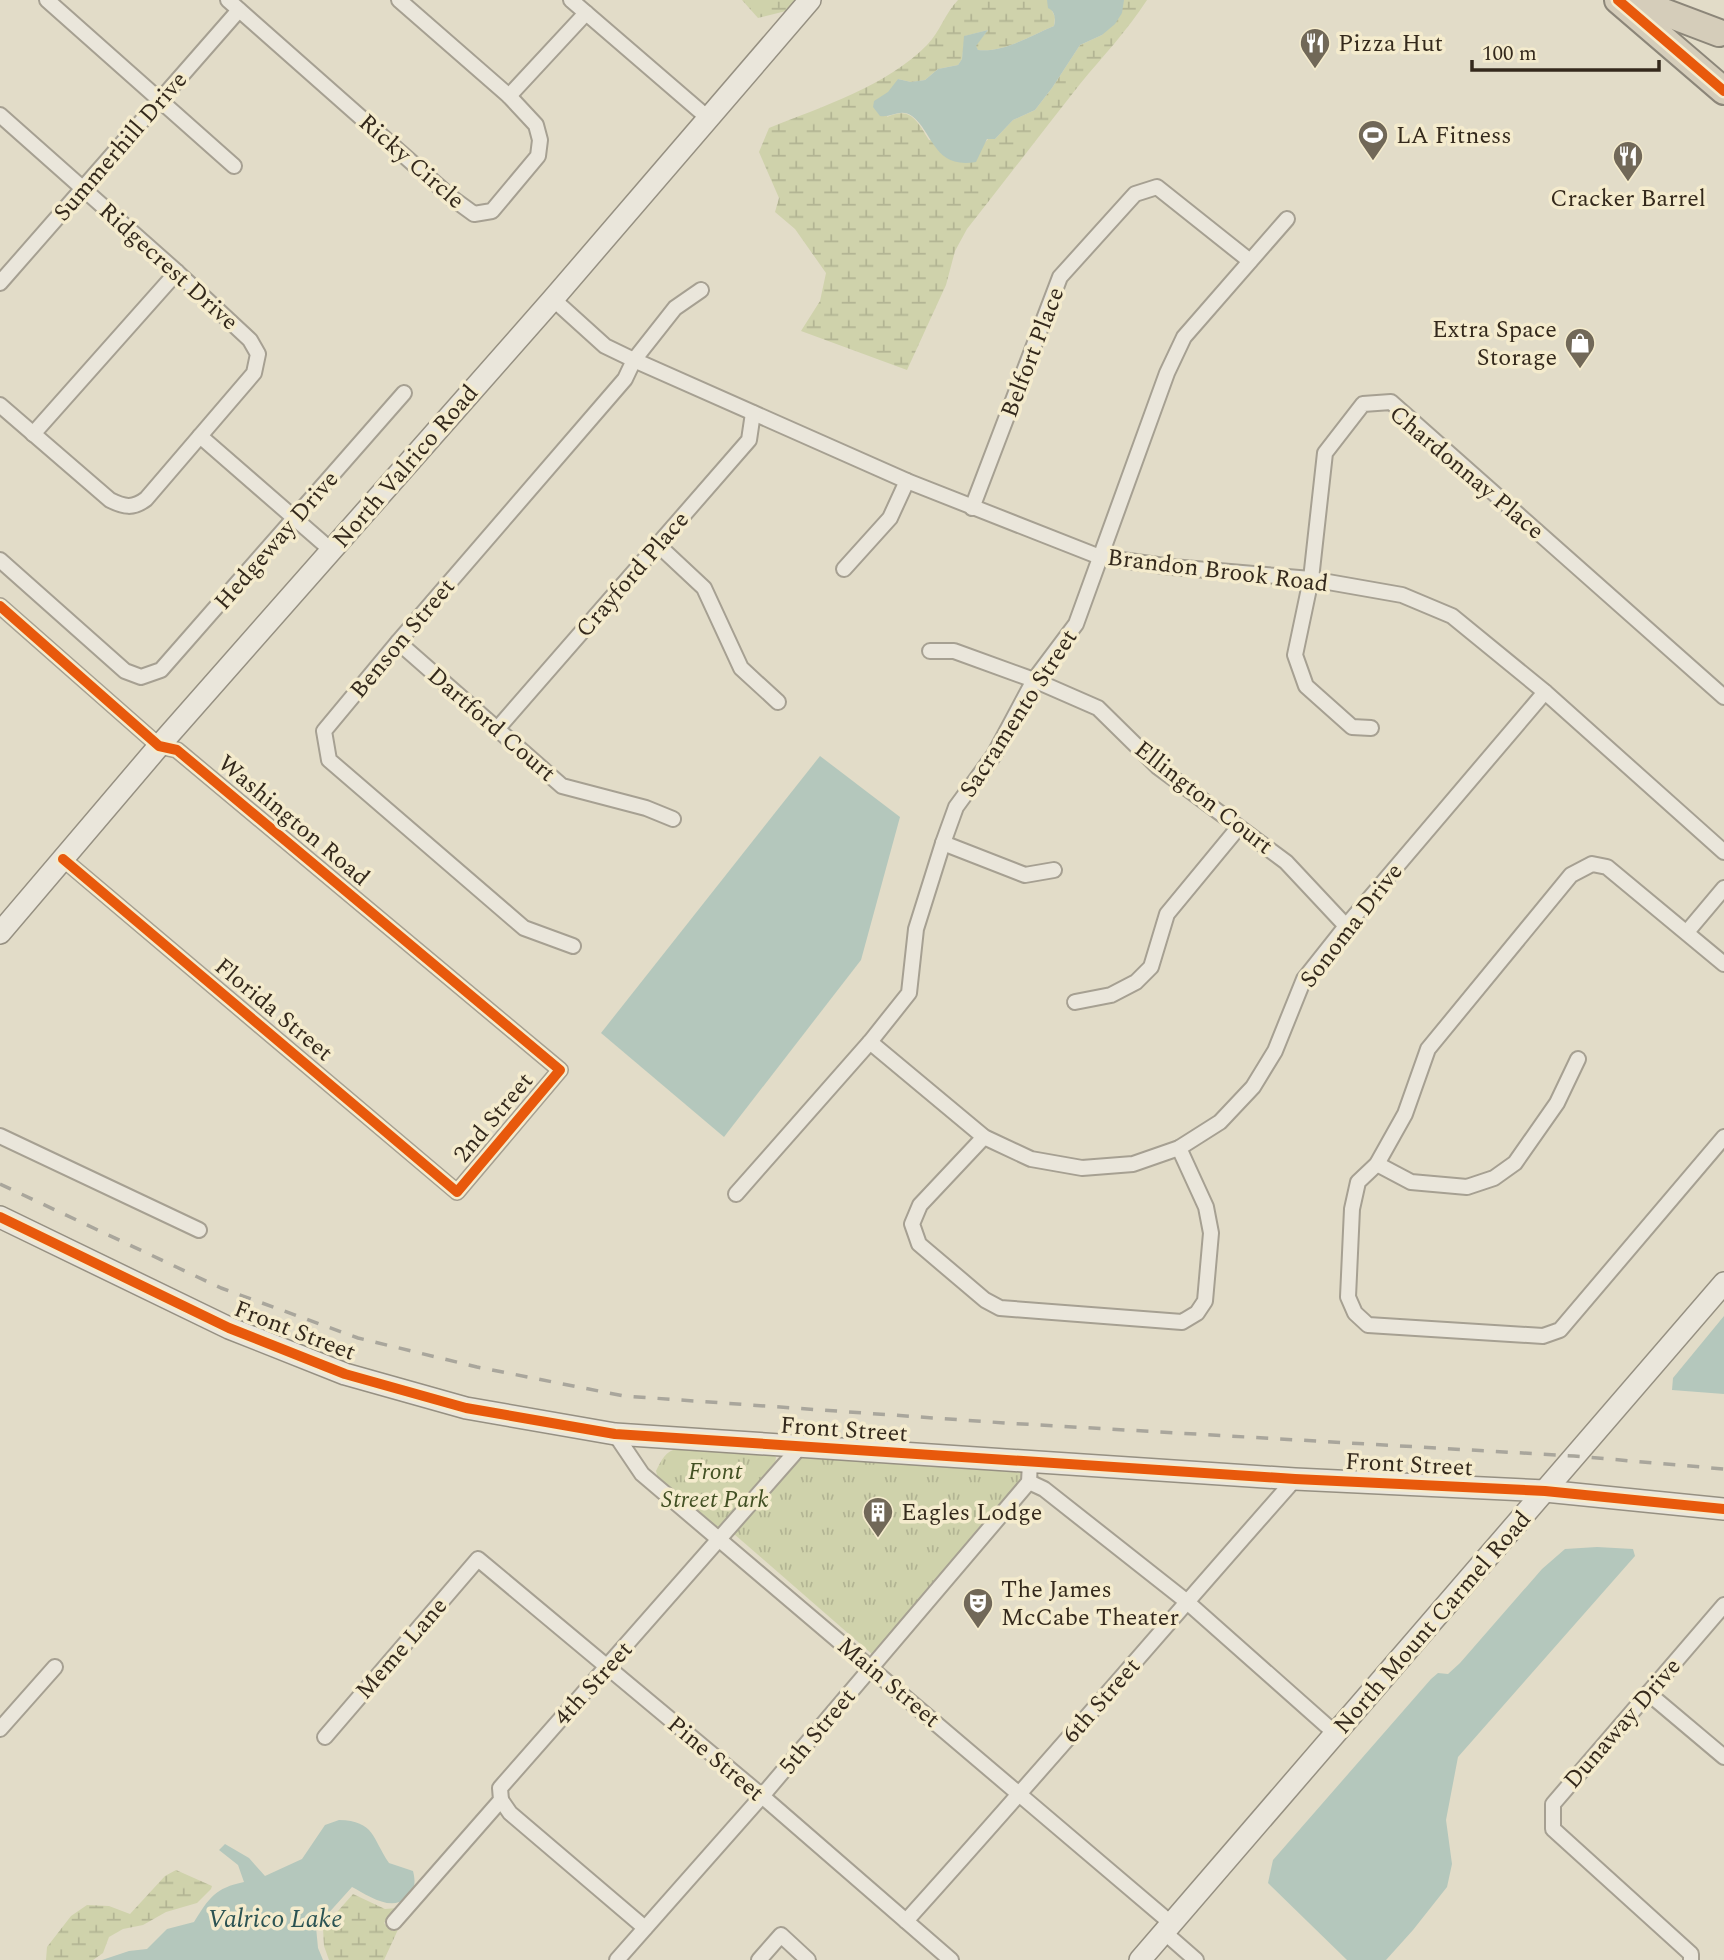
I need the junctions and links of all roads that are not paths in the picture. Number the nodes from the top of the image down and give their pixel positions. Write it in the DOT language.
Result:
graph roads {
  1 [pos="47,0"];
  2 [pos="228,0"];
  3 [pos="399,0"];
  4 [pos="571,0"];
  5 [pos="810,0"];
  6 [pos="1618,0"];
  7 [pos="1649,0"];
  8 [pos="1680,0"];
  9 [pos="240,10"];
  10 [pos="586,13"];
  11 [pos="1721,35"];
  12 [pos="1724,91"];
  13 [pos="509,96"];
  14 [pos="159,100"];
  15 [pos="0,115"];
  16 [pos="708,118"];
  17 [pos="234,166"];
  18 [pos="83,188"];
  19 [pos="1287,219"];
  20 [pos="1250,261"];
  21 [pos="177,272"];
  22 [pos="0,282"];
  23 [pos="701,290"];
  24 [pos="553,299"];
  25 [pos="634,360"];
  26 [pos="404,393"];
  27 [pos="0,405"];
  28 [pos="754,413"];
  29 [pos="33,434"];
  30 [pos="200,436"];
  31 [pos="907,481"];
  32 [pos="972,508"];
  33 [pos="294,519"];
  34 [pos="659,545"];
  35 [pos="331,550"];
  36 [pos="1100,557"];
  37 [pos="0,560"];
  38 [pos="844,569"];
  39 [pos="1311,579"];
  40 [pos="0,606"];
  41 [pos="398,642"];
  42 [pos="930,651"];
  43 [pos="1034,680"];
  44 [pos="1545,692"];
  45 [pos="1724,697"];
  46 [pos="778,702"];
  47 [pos="1371,728"];
  48 [pos="498,729"];
  49 [pos="159,746"];
  50 [pos="673,819"];
  51 [pos="1238,828"];
  52 [pos="943,843"];
  53 [pos="1724,852"];
  54 [pos="64,859"];
  55 [pos="1054,870"];
  56 [pos="1724,888"];
  57 [pos="3,922"];
  58 [pos="1346,926"];
  59 [pos="1687,932"];
  60 [pos="573,946"];
  61 [pos="1724,964"];
  62 [pos="1075,1002"];
  63 [pos="870,1042"];
  64 [pos="1578,1059"];
  65 [pos="560,1070"];
  66 [pos="0,1136"];
  67 [pos="984,1137"];
  68 [pos="1724,1137"];
  69 [pos="1179,1148"];
  70 [pos="1377,1164"];
  71 [pos="457,1192"];
  72 [pos="736,1194"];
  73 [pos="0,1217"];
  74 [pos="199,1230"];
  75 [pos="1724,1283"];
  76 [pos="615,1434"];
  77 [pos="800,1447"];
  78 [pos="1029,1472"];
  79 [pos="1296,1479"];
  80 [pos="1545,1491"];
  81 [pos="1724,1509"];
  82 [pos="721,1539"];
  83 [pos="478,1559"];
  84 [pos="1186,1601"];
  85 [pos="1724,1605"];
  86 [pos="55,1667"];
  87 [pos="871,1667"];
  88 [pos="607,1668"];
  89 [pos="1648,1693"];
  90 [pos="0,1729"];
  91 [pos="1336,1734"];
  92 [pos="325,1737"];
  93 [pos="1724,1757"];
  94 [pos="1021,1794"];
  95 [pos="762,1796"];
  96 [pos="500,1800"];
  97 [pos="906,1921"];
  98 [pos="394,1922"];
  99 [pos="645,1928"];
  100 [pos="1168,1928"];
  101 [pos="617,1960"];
  102 [pos="759,1960"];
  103 [pos="808,1960"];
  104 [pos="951,1960"];
  105 [pos="1140,1960"];
  106 [pos="1196,1960"];
  107 [pos="1691,1960"];
  1 -- 14 [label="street"];
  2 -- 9 [label="street"];
  3 -- 13 [label="street"];
  4 -- 10 [label="street"];
  5 -- 16 [label="street, North Valrico Road"];
  6 -- 12 [label="highway"];
  7 -- 11 [label="highway"];
  8 -- 11 [label="highway"];
  9 -- 13 [label="street, Ricky Circle"];
  9 -- 14 [label="street, Summerhill Drive"];
  10 -- 13 [label="street"];
  10 -- 16 [label="street"];
  14 -- 17 [label="street"];
  14 -- 18 [label="street, Summerhill Drive"];
  15 -- 18 [label="street, Ridgecrest Drive"];
  16 -- 24 [label="street, North Valrico Road"];
  18 -- 21 [label="street, Ridgecrest Drive"];
  18 -- 22 [label="street, Summerhill Drive"];
  19 -- 20 [label="street, Sacramento Street"];
  20 -- 32 [label="street, Belfort Place"];
  20 -- 36 [label="street, Sacramento Street"];
  21 -- 29 [label="street"];
  21 -- 30 [label="street, Ridgecrest Drive"];
  23 -- 25 [label="street, Benson Street"];
  24 -- 25 [label="street, Brandon Brook Road"];
  24 -- 35 [label="street, North Valrico Road"];
  25 -- 28 [label="street, Brandon Brook Road"];
  25 -- 41 [label="street, Benson Street"];
  26 -- 33 [label="street, Hedgeway Drive"];
  27 -- 29 [label="street"];
  28 -- 31 [label="street, Brandon Brook Road"];
  28 -- 34 [label="street, Crayford Place"];
  29 -- 30 [label="street"];
  30 -- 33 [label="street"];
  31 -- 32 [label="street, Brandon Brook Road"];
  31 -- 38 [label="street"];
  32 -- 36 [label="street, Brandon Brook Road"];
  33 -- 35 [label="street"];
  33 -- 37 [label="street, Hedgeway Drive"];
  34 -- 46 [label="street"];
  34 -- 48 [label="street, Crayford Place"];
  35 -- 49 [label="street, North Valrico Road"];
  36 -- 39 [label="street, Brandon Brook Road"];
  36 -- 43 [label="street, Sacramento Street"];
  39 -- 44 [label="street, Brandon Brook Road"];
  39 -- 45 [label="street, Chardonnay Place"];
  39 -- 47 [label="street, Chardonnay Place"];
  40 -- 49 [label="street, Washington Road"];
  41 -- 48 [label="street, Dartford Court"];
  41 -- 60 [label="street, Benson Street"];
  42 -- 43 [label="street, Ellington Court"];
  43 -- 51 [label="street, Ellington Court"];
  43 -- 52 [label="street, Sacramento Street"];
  44 -- 53 [label="street, Brandon Brook Road"];
  44 -- 58 [label="street, Sonoma Drive"];
  48 -- 50 [label="street, Dartford Court"];
  49 -- 54 [label="street, North Valrico Road"];
  49 -- 65 [label="street, Washington Road"];
  51 -- 58 [label="street, Ellington Court"];
  51 -- 62 [label="street"];
  52 -- 55 [label="street"];
  52 -- 63 [label="street, Sacramento Street"];
  54 -- 57 [label="street, North Valrico Road"];
  54 -- 71 [label="street, Florida Street"];
  56 -- 59 [label="street"];
  58 -- 69 [label="street, Sonoma Drive"];
  59 -- 61 [label="street"];
  59 -- 70 [label="street"];
  63 -- 67 [label="street, Sonoma Drive"];
  63 -- 72 [label="street, Sacramento Street"];
  64 -- 70 [label="street"];
  65 -- 71 [label="street, 2nd Street"];
  66 -- 74 [label="street"];
  67 -- 69 [label="street, Sonoma Drive"];
  67 -- 69 [label="street"];
  68 -- 70 [label="street"];
  73 -- 76 [label="street, Front Street"];
  75 -- 80 [label="street, North Mount Carmel Road"];
  76 -- 77 [label="street, Front Street"];
  76 -- 82 [label="street, Main Street"];
  77 -- 78 [label="street, Front Street"];
  77 -- 82 [label="street, 4th Street"];
  78 -- 79 [label="street, Front Street"];
  78 -- 84 [label="street"];
  78 -- 87 [label="street, 5th Street"];
  79 -- 80 [label="street, Front Street"];
  79 -- 84 [label="street, 6th Street"];
  80 -- 81 [label="street, Front Street"];
  80 -- 91 [label="street, North Mount Carmel Road"];
  82 -- 87 [label="street, Main Street"];
  82 -- 88 [label="street, 4th Street"];
  83 -- 88 [label="street, Pine Street"];
  83 -- 92 [label="street, Meme Lane"];
  84 -- 91 [label="street"];
  84 -- 94 [label="street, 6th Street"];
  85 -- 89 [label="street, Dunaway Drive"];
  86 -- 90 [label="street"];
  87 -- 94 [label="street, Main Street"];
  87 -- 95 [label="street, 5th Street"];
  88 -- 95 [label="street, Pine Street"];
  88 -- 96 [label="street, 4th Street"];
  89 -- 93 [label="street"];
  89 -- 107 [label="street, Dunaway Drive"];
  91 -- 100 [label="street, North Mount Carmel Road"];
  94 -- 97 [label="street, 6th Street"];
  94 -- 100 [label="street, Main Street"];
  95 -- 97 [label="street, Pine Street"];
  95 -- 99 [label="street, 5th Street"];
  96 -- 98 [label="street, 4th Street"];
  96 -- 99 [label="street"];
  97 -- 104 [label="street, Pine Street"];
  99 -- 101 [label="street, 5th Street"];
  100 -- 105 [label="street, North Mount Carmel Road"];
  100 -- 106 [label="street, Main Street"];
  102 -- 103 [label="street"];
}
